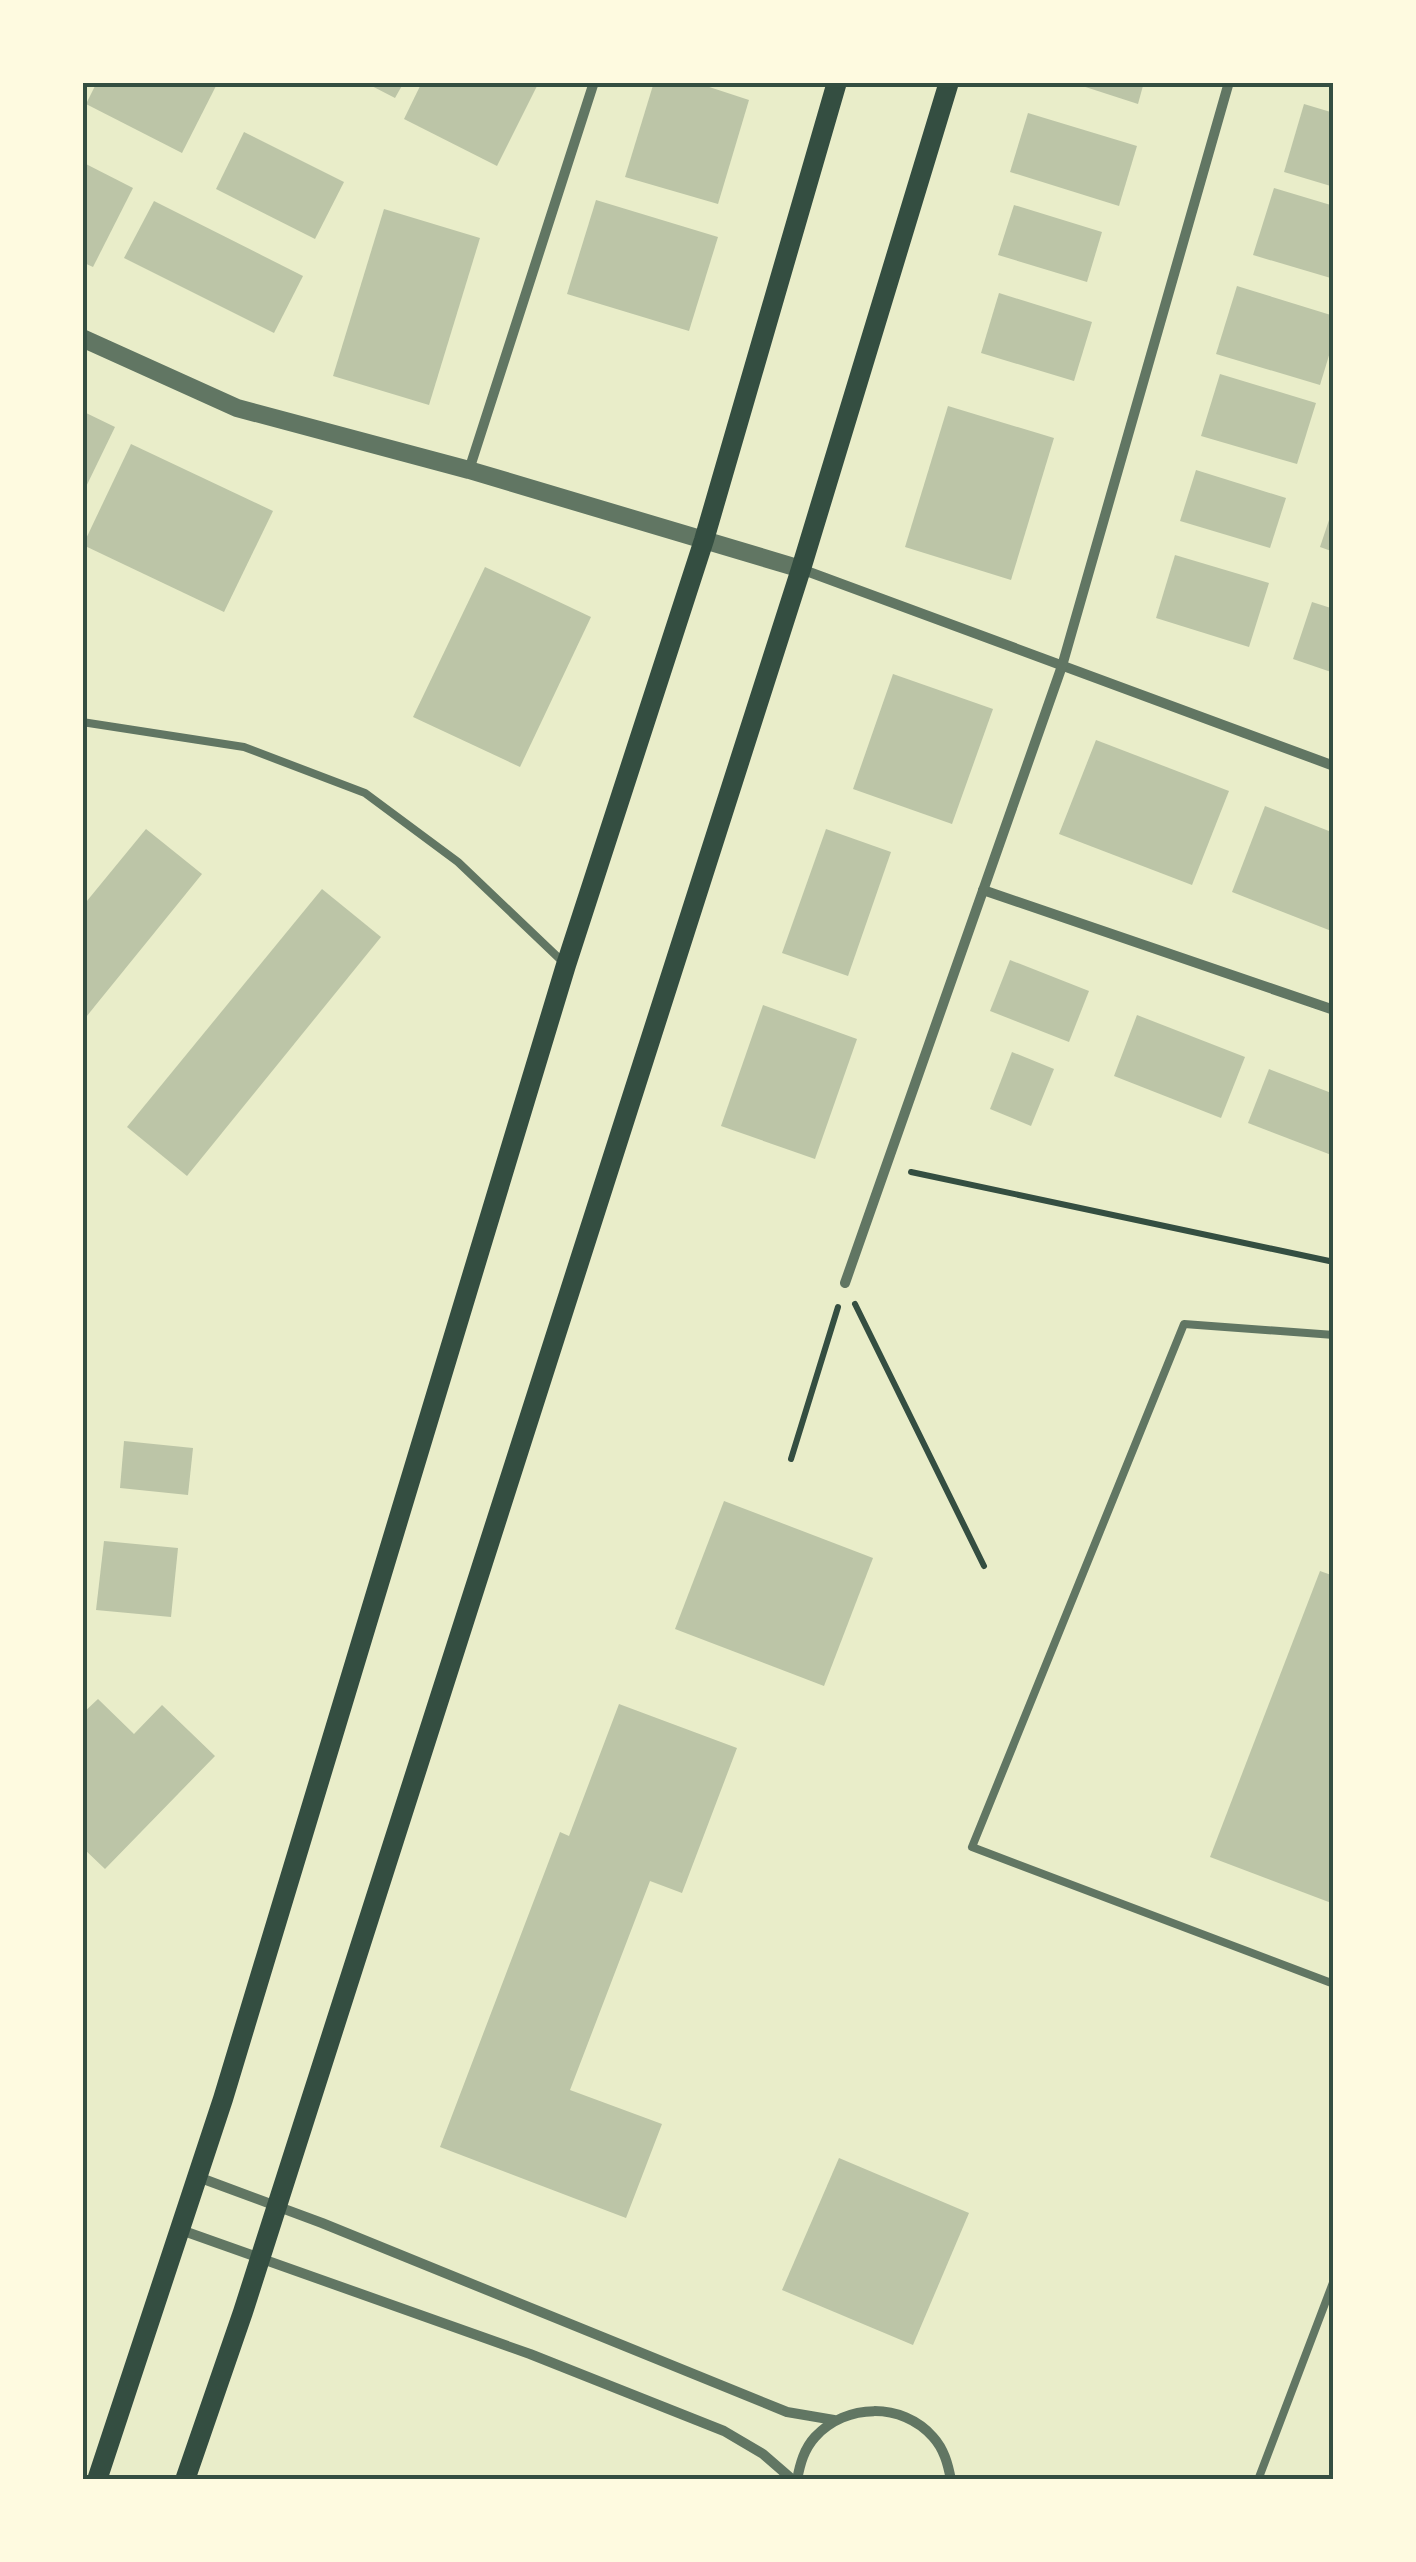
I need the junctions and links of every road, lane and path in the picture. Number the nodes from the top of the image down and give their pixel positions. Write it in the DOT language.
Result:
graph roads {
  1 [pos="594,82"];
  2 [pos="837,82"];
  3 [pos="949,82"];
  4 [pos="1229,82"];
  5 [pos="82,338"];
  6 [pos="468,470"];
  7 [pos="704,540"];
  8 [pos="801,568"];
  9 [pos="1062,666"];
  10 [pos="82,722"];
  11 [pos="1334,766"];
  12 [pos="983,890"];
  13 [pos="566,965"];
  14 [pos="1334,1010"];
  15 [pos="886,1166"];
  16 [pos="1334,1262"];
  17 [pos="845,1284"];
  18 [pos="1334,1335"];
  19 [pos="792,1459"];
  20 [pos="984,1566"];
  21 [pos="1334,1984"];
  22 [pos="198,2177"];
  23 [pos="277,2207"];
  24 [pos="181,2230"];
  25 [pos="260,2257"];
  26 [pos="1334,2280"];
  27 [pos="834,2420"];
  28 [pos="97,2480"];
  29 [pos="185,2480"];
  30 [pos="795,2480"];
  31 [pos="951,2480"];
  32 [pos="1258,2480"];
  1 -- 6 [label="street"];
  2 -- 7 [label="main road"];
  3 -- 8 [label="main road"];
  4 -- 9 [label="street"];
  5 -- 6 [label="street"];
  6 -- 7 [label="street"];
  7 -- 8 [label="street"];
  7 -- 13 [label="main road"];
  8 -- 9 [label="street"];
  8 -- 23 [label="main road"];
  9 -- 11 [label="street"];
  9 -- 12 [label="street"];
  10 -- 13 [label="lane"];
  12 -- 14 [label="street"];
  12 -- 15 [label="street"];
  13 -- 22 [label="main road"];
  15 -- 16 [label="path"];
  15 -- 17 [label="street"];
  17 -- 19 [label="path"];
  17 -- 20 [label="path"];
  18 -- 21 [label="lane"];
  22 -- 23 [label="street"];
  22 -- 24 [label="main road"];
  23 -- 25 [label="main road"];
  23 -- 27 [label="street"];
  24 -- 25 [label="street"];
  24 -- 28 [label="main road"];
  25 -- 29 [label="main road"];
  25 -- 30 [label="street"];
  26 -- 32 [label="lane"];
  27 -- 30 [label="street"];
  27 -- 31 [label="street"];
}
